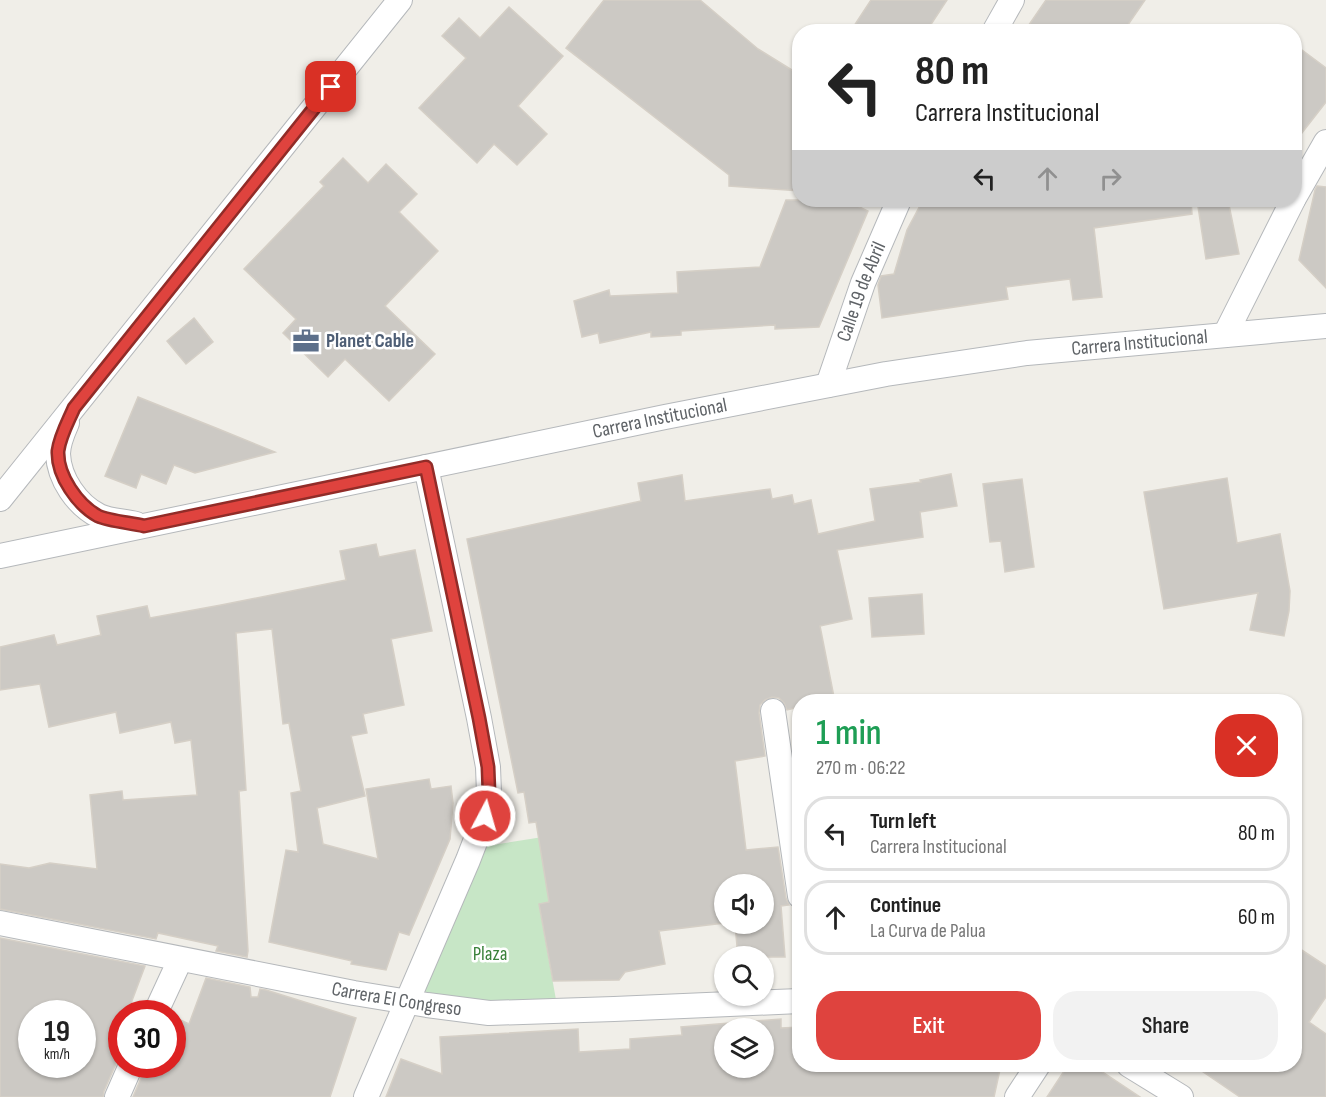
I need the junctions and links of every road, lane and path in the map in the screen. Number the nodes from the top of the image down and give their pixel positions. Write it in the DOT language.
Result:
graph roads {
  1 [pos="400,0"];
  2 [pos="1012,0"];
  3 [pos="998,24"];
  4 [pos="1326,142"];
  5 [pos="1302,185"];
  6 [pos="896,207"];
  7 [pos="1290,207"];
  8 [pos="1326,326"];
  9 [pos="1225,335"];
  10 [pos="828,386"];
  11 [pos="74,408"];
  12 [pos="426,467"];
  13 [pos="0,499"];
  14 [pos="144,526"];
  15 [pos="0,556"];
  16 [pos="773,711"];
  17 [pos="792,841"];
  18 [pos="0,923"];
  19 [pos="180,960"];
  20 [pos="161,1000"];
  21 [pos="792,1001"];
  22 [pos="407,1002"];
  23 [pos="1033,1072"];
  24 [pos="1140,1072"];
  25 [pos="125,1078"];
  26 [pos="117,1097"];
  27 [pos="366,1097"];
  28 [pos="1017,1097"];
  29 [pos="1181,1097"];
  1 -- 11 [label="street"];
  2 -- 3 [label="street"];
  4 -- 5 [label="street"];
  6 -- 10 [label="street, Calle 19 de Abril"];
  7 -- 9 [label="street"];
  8 -- 9 [label="street, Carrera Institucional"];
  9 -- 10 [label="street, Carrera Institucional"];
  10 -- 12 [label="street, Carrera Institucional"];
  11 -- 13 [label="street"];
  11 -- 14 [label="street"];
  12 -- 14 [label="street, Carrera Institucional"];
  12 -- 22 [label="street"];
  14 -- 15 [label="street, Carrera Institucional"];
  16 -- 17 [label="street"];
  18 -- 19 [label="street, Carrera El Congreso"];
  19 -- 20 [label="street"];
  19 -- 22 [label="street, Carrera El Congreso"];
  21 -- 22 [label="street, Carrera El Congreso"];
  22 -- 27 [label="street"];
  23 -- 28 [label="street"];
  24 -- 29 [label="street"];
  25 -- 26 [label="street"];
}
